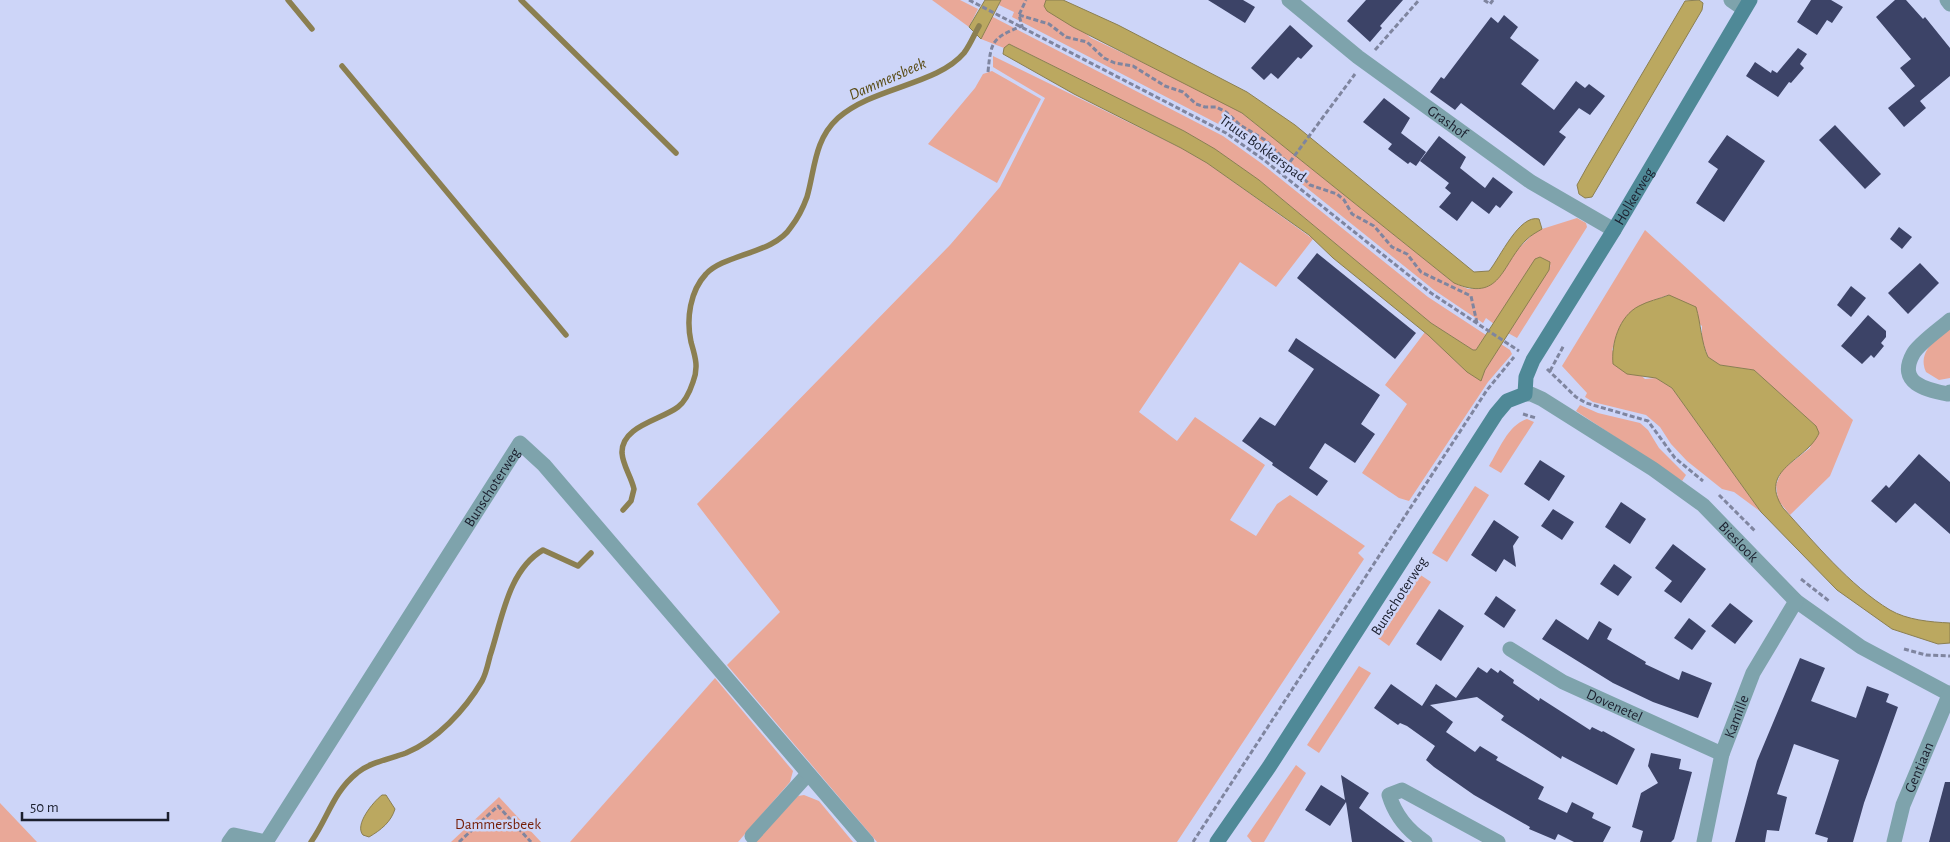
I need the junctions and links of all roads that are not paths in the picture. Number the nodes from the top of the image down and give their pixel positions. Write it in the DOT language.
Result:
graph roads {
  1 [pos="1290,0"];
  2 [pos="1947,0"];
  3 [pos="1742,3"];
  4 [pos="1950,4"];
  5 [pos="1614,230"];
  6 [pos="1950,320"];
  7 [pos="1950,392"];
  8 [pos="1525,394"];
  9 [pos="1796,601"];
  10 [pos="1510,649"];
  11 [pos="1950,694"];
  12 [pos="1722,754"];
  13 [pos="808,774"];
  14 [pos="752,836"];
  15 [pos="229,842"];
  16 [pos="867,842"];
  17 [pos="1216,842"];
  18 [pos="1425,842"];
  19 [pos="1498,842"];
  20 [pos="1704,842"];
  21 [pos="1894,842"];
  1 -- 5 [label="street, Grashof"];
  2 -- 4 [label="street"];
  3 -- 5 [label="street, Holkerweg"];
  5 -- 8 [label="street, Holkerweg"];
  6 -- 7 [label="street"];
  8 -- 9 [label="street, Bieslook"];
  8 -- 17 [label="street, Bunschoterweg"];
  9 -- 11 [label="street, Bieslook"];
  9 -- 12 [label="street, Kamille"];
  10 -- 12 [label="street, Dovenetel"];
  11 -- 21 [label="street, Gentiaan"];
  12 -- 20 [label="street, Kamille"];
  13 -- 14 [label="street"];
  13 -- 15 [label="street, Bunschoterweg"];
  13 -- 16 [label="street, Bunschoterweg"];
  18 -- 19 [label="street"];
}
